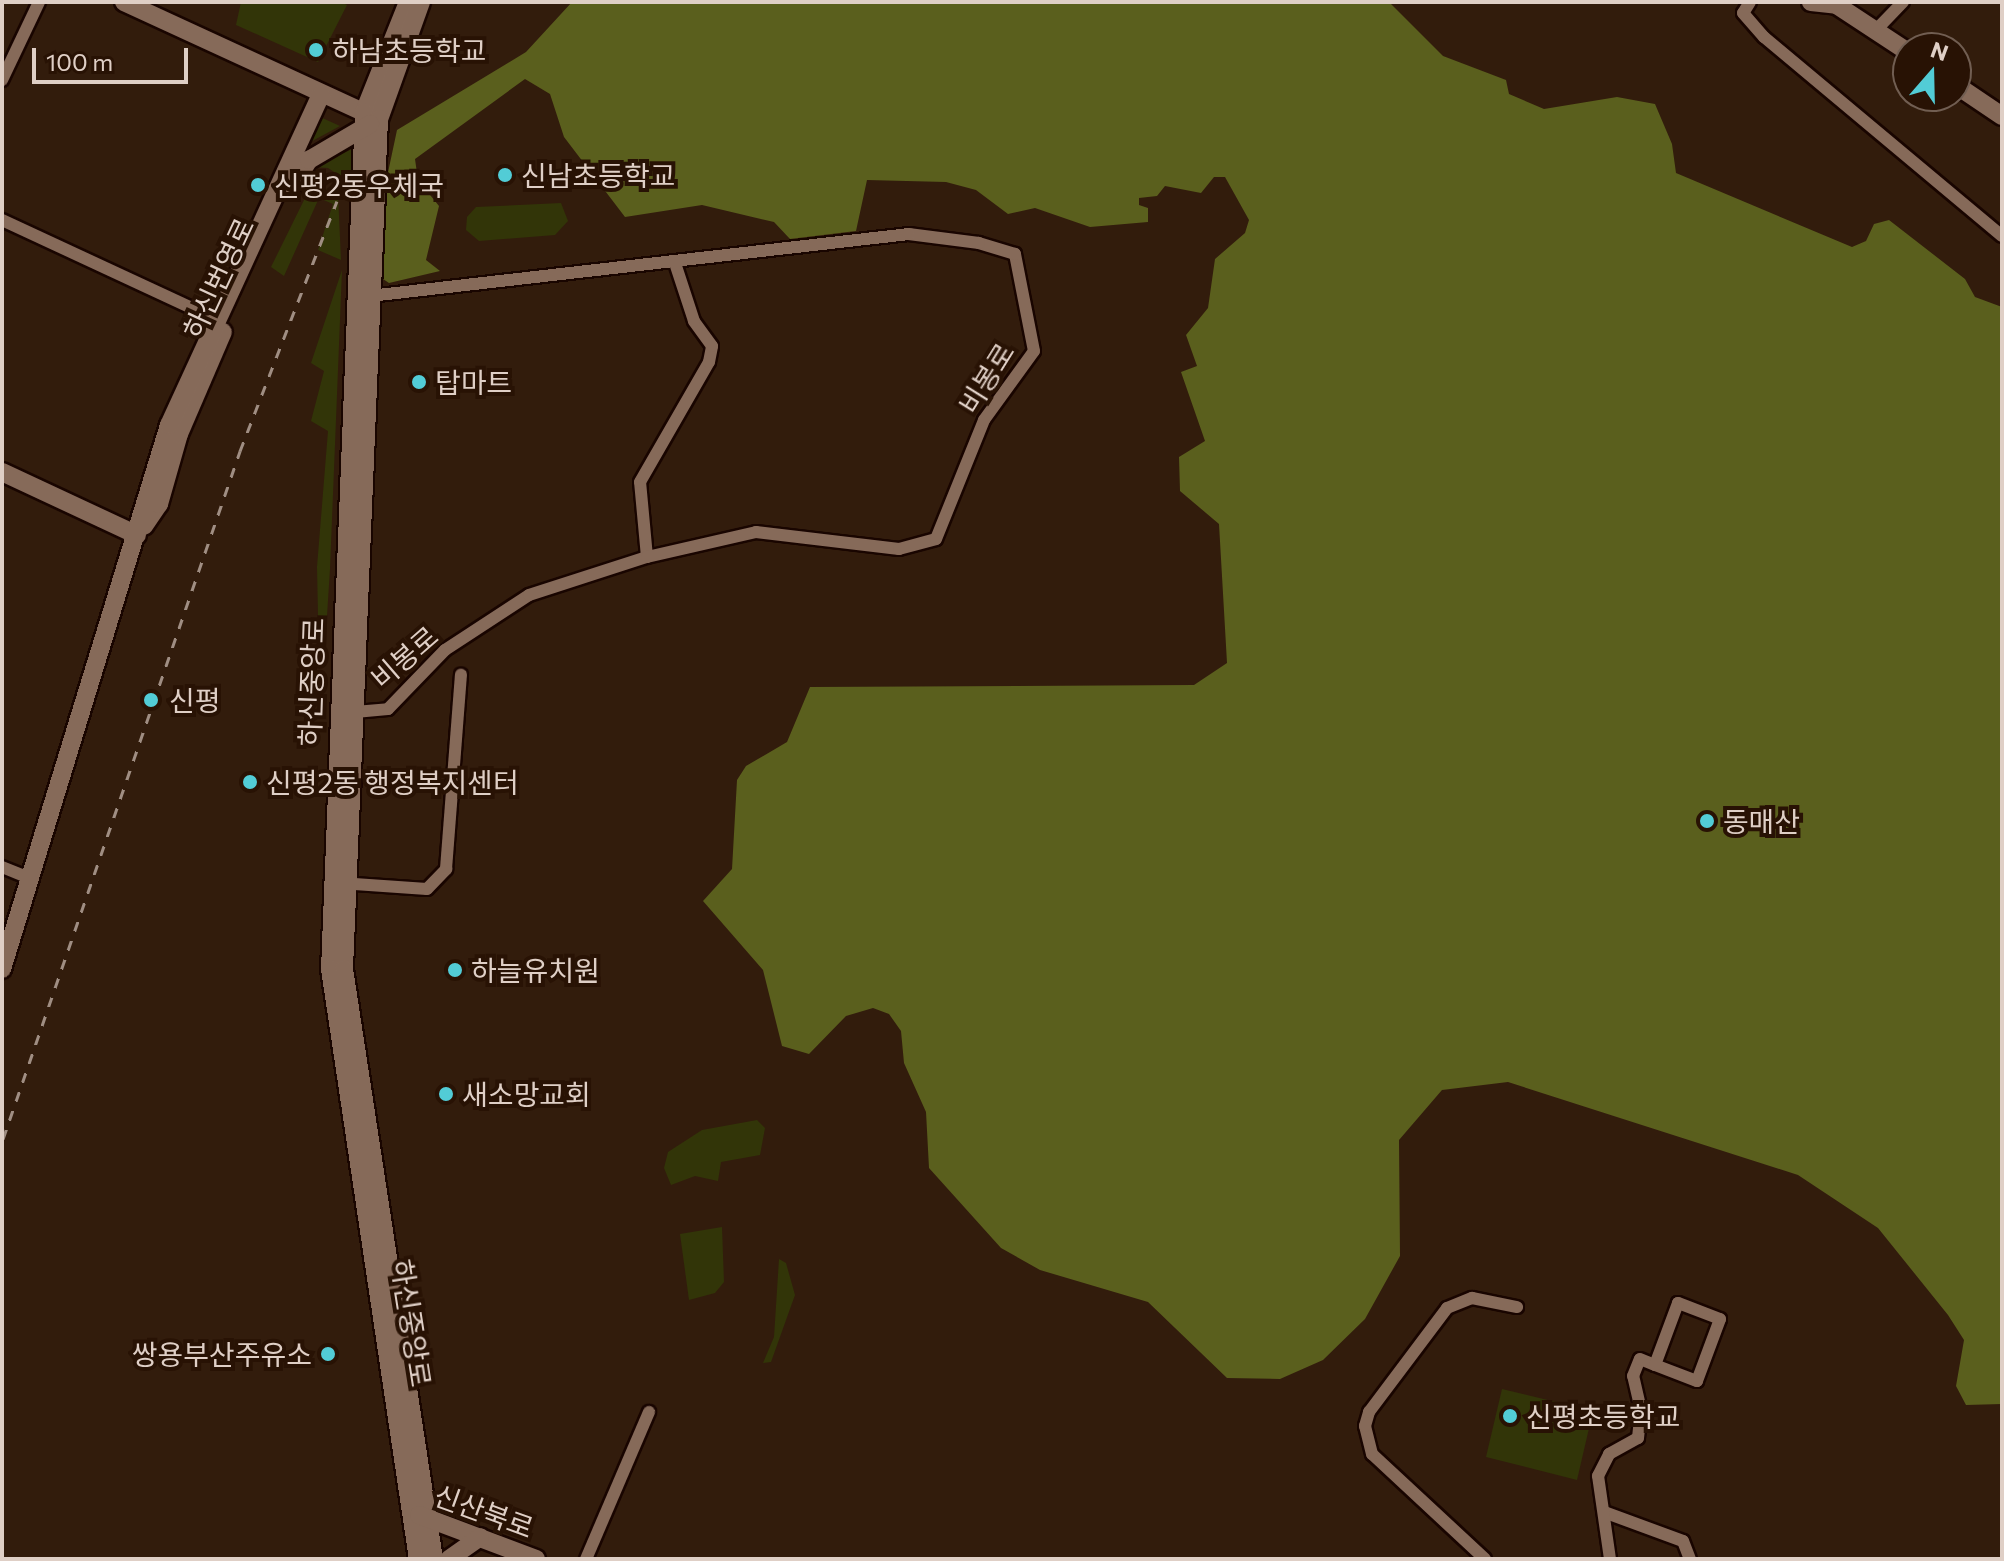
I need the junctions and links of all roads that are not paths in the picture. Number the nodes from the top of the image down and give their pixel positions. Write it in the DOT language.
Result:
graph roads {
  1 [pos="39,2"];
  2 [pos="124,2"];
  3 [pos="144,2"];
  4 [pos="408,2"];
  5 [pos="421,2"];
  6 [pos="1750,2"];
  7 [pos="1811,2"];
  8 [pos="1903,2"];
  9 [pos="1836,4"];
  10 [pos="406,23"];
  11 [pos="1876,30"];
  12 [pos="1892,41"];
  13 [pos="2,80"];
  14 [pos="321,94"];
  15 [pos="1972,96"];
  16 [pos="372,114"];
  17 [pos="2002,116"];
  18 [pos="291,162"];
  19 [pos="2,220"];
  20 [pos="2002,236"];
  21 [pos="675,263"];
  22 [pos="364,296"];
  23 [pos="222,322"];
  24 [pos="2,472"];
  25 [pos="137,535"];
  26 [pos="647,557"];
  27 [pos="461,675"];
  28 [pos="346,712"];
  29 [pos="2,867"];
  30 [pos="31,879"];
  31 [pos="340,883"];
  32 [pos="2,969"];
  33 [pos="1517,1307"];
  34 [pos="1655,1365"];
  35 [pos="649,1412"];
  36 [pos="1604,1512"];
  37 [pos="420,1515"];
  38 [pos="480,1537"];
  39 [pos="418,1559"];
  40 [pos="434,1559"];
  41 [pos="449,1559"];
  42 [pos="536,1559"];
  43 [pos="586,1559"];
  44 [pos="1485,1559"];
  45 [pos="1610,1559"];
  46 [pos="1690,1559"];
  1 -- 13 [label="street"];
  2 -- 14 [label="street"];
  3 -- 16 [label="street"];
  4 -- 10 [label="street"];
  5 -- 10 [label="street"];
  6 -- 20 [label="street"];
  7 -- 9 [label="street"];
  8 -- 11 [label="street"];
  9 -- 11 [label="street"];
  10 -- 16 [label="street"];
  11 -- 12 [label="street"];
  14 -- 16 [label="street"];
  14 -- 18 [label="street, 하신번영로"];
  15 -- 17 [label="street"];
  16 -- 18 [label="street"];
  16 -- 22 [label="street"];
  16 -- 23 [label="street, 하신번영로"];
  18 -- 23 [label="street, 하신번영로"];
  19 -- 23 [label="street"];
  21 -- 22 [label="street, 비봉로"];
  21 -- 26 [label="street"];
  21 -- 26 [label="street, 비봉로"];
  22 -- 28 [label="street"];
  23 -- 25 [label="street, 하신번영로"];
  24 -- 25 [label="street"];
  25 -- 30 [label="street, 하신번영로"];
  26 -- 28 [label="street, 비봉로"];
  27 -- 31 [label="street"];
  28 -- 31 [label="street"];
  29 -- 30 [label="street"];
  30 -- 32 [label="street, 하신번영로"];
  31 -- 37 [label="street"];
  33 -- 44 [label="street"];
  34 -- 34 [label="street"];
  34 -- 36 [label="street"];
  35 -- 43 [label="street"];
  36 -- 45 [label="street"];
  36 -- 46 [label="street"];
  37 -- 38 [label="street, 신산북로"];
  37 -- 39 [label="street"];
  37 -- 40 [label="street"];
  38 -- 41 [label="street"];
  38 -- 42 [label="street, 신산북로"];
}
